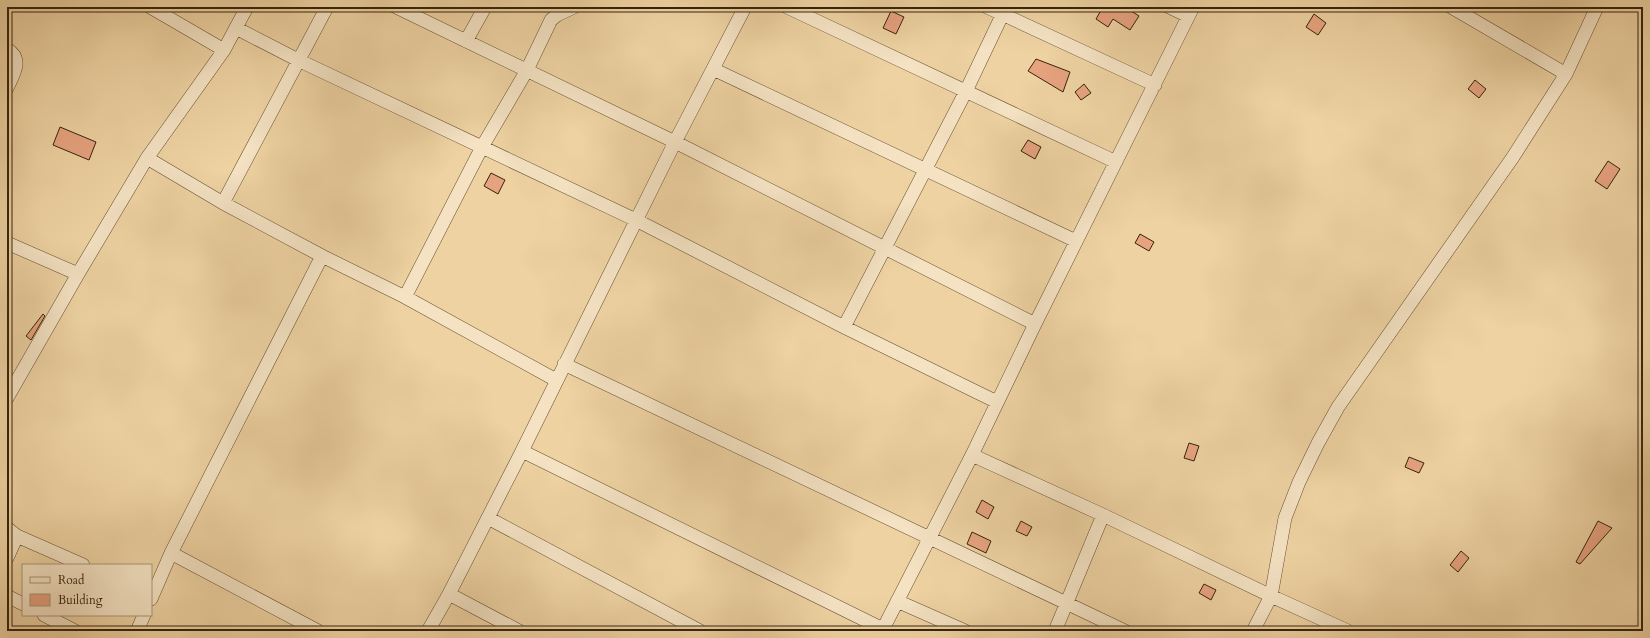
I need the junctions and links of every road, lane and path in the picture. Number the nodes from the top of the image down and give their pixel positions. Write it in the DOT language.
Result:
graph roads {
  1 [pos="150,7"];
  2 [pos="247,7"];
  3 [pos="327,7"];
  4 [pos="396,7"];
  5 [pos="485,7"];
  6 [pos="574,7"];
  7 [pos="745,7"];
  8 [pos="787,7"];
  9 [pos="986,7"];
  10 [pos="1169,7"];
  11 [pos="1451,7"];
  12 [pos="1597,7"];
  13 [pos="1004,11"];
  14 [pos="1191,12"];
  15 [pos="236,28"];
  16 [pos="466,41"];
  17 [pos="7,50"];
  18 [pos="224,50"];
  19 [pos="298,60"];
  20 [pos="713,69"];
  21 [pos="527,70"];
  22 [pos="1566,74"];
  23 [pos="1155,86"];
  24 [pos="7,88"];
  25 [pos="966,91"];
  26 [pos="675,142"];
  27 [pos="482,147"];
  28 [pos="147,158"];
  29 [pos="1116,162"];
  30 [pos="925,169"];
  31 [pos="223,203"];
  32 [pos="636,220"];
  33 [pos="1076,241"];
  34 [pos="7,243"];
  35 [pos="884,247"];
  36 [pos="322,256"];
  37 [pos="78,274"];
  38 [pos="405,297"];
  39 [pos="1035,324"];
  40 [pos="844,327"];
  41 [pos="564,364"];
  42 [pos="556,380"];
  43 [pos="7,398"];
  44 [pos="997,402"];
  45 [pos="522,451"];
  46 [pos="972,455"];
  47 [pos="1103,515"];
  48 [pos="488,518"];
  49 [pos="12,532"];
  50 [pos="929,538"];
  51 [pos="171,553"];
  52 [pos="7,558"];
  53 [pos="81,564"];
  54 [pos="449,594"];
  55 [pos="152,595"];
  56 [pos="7,596"];
  57 [pos="1271,596"];
  58 [pos="896,601"];
  59 [pos="1066,603"];
  60 [pos="22,604"];
  61 [pos="46,616"];
  62 [pos="144,616"];
  63 [pos="882,630"];
  64 [pos="74,631"];
  65 [pos="137,631"];
  66 [pos="318,631"];
  67 [pos="428,631"];
  68 [pos="519,631"];
  69 [pos="700,631"];
  70 [pos="965,631"];
  71 [pos="1055,631"];
  72 [pos="1124,631"];
  73 [pos="1253,631"];
  74 [pos="1348,631"];
  1 -- 18 [label="street"];
  2 -- 15 [label="street"];
  3 -- 19 [label="street"];
  4 -- 16 [label="street"];
  5 -- 16 [label="street"];
  6 -- 21 [label="street"];
  7 -- 20 [label="street"];
  8 -- 25 [label="street"];
  9 -- 13 [label="street"];
  10 -- 14 [label="street"];
  11 -- 22 [label="street"];
  12 -- 22 [label="street"];
  13 -- 23 [label="street"];
  13 -- 25 [label="street"];
  14 -- 23 [label="street"];
  15 -- 18 [label="street"];
  15 -- 19 [label="street"];
  16 -- 21 [label="street"];
  17 -- 24 [label="street"];
  18 -- 28 [label="street"];
  19 -- 27 [label="street"];
  19 -- 31 [label="street"];
  20 -- 26 [label="street"];
  20 -- 30 [label="street"];
  21 -- 26 [label="street"];
  21 -- 27 [label="street"];
  22 -- 57 [label="street"];
  23 -- 29 [label="street"];
  25 -- 29 [label="street"];
  25 -- 30 [label="street"];
  26 -- 32 [label="street"];
  26 -- 35 [label="street"];
  27 -- 32 [label="street"];
  27 -- 38 [label="street"];
  28 -- 31 [label="street"];
  28 -- 37 [label="street"];
  29 -- 33 [label="street"];
  30 -- 33 [label="street"];
  30 -- 35 [label="street"];
  31 -- 36 [label="street"];
  32 -- 40 [label="street"];
  32 -- 41 [label="street"];
  33 -- 39 [label="street"];
  34 -- 37 [label="street"];
  35 -- 39 [label="street"];
  35 -- 40 [label="street"];
  36 -- 38 [label="street"];
  36 -- 51 [label="street"];
  37 -- 43 [label="street"];
  38 -- 42 [label="street"];
  39 -- 44 [label="street"];
  40 -- 44 [label="street"];
  41 -- 42 [label="street"];
  41 -- 50 [label="street"];
  42 -- 45 [label="street"];
  44 -- 46 [label="street"];
  45 -- 48 [label="street"];
  45 -- 63 [label="street"];
  46 -- 47 [label="street"];
  46 -- 50 [label="street"];
  47 -- 57 [label="street"];
  47 -- 59 [label="street"];
  48 -- 54 [label="street"];
  48 -- 69 [label="street"];
  49 -- 52 [label="street"];
  49 -- 53 [label="street"];
  50 -- 58 [label="street"];
  50 -- 59 [label="street"];
  51 -- 55 [label="street"];
  51 -- 66 [label="street"];
  54 -- 67 [label="street"];
  54 -- 68 [label="street"];
  56 -- 60 [label="street"];
  57 -- 73 [label="street"];
  57 -- 74 [label="street"];
  58 -- 63 [label="street"];
  58 -- 70 [label="street"];
  59 -- 71 [label="street"];
  59 -- 72 [label="street"];
  61 -- 64 [label="street"];
  62 -- 65 [label="street"];
}
